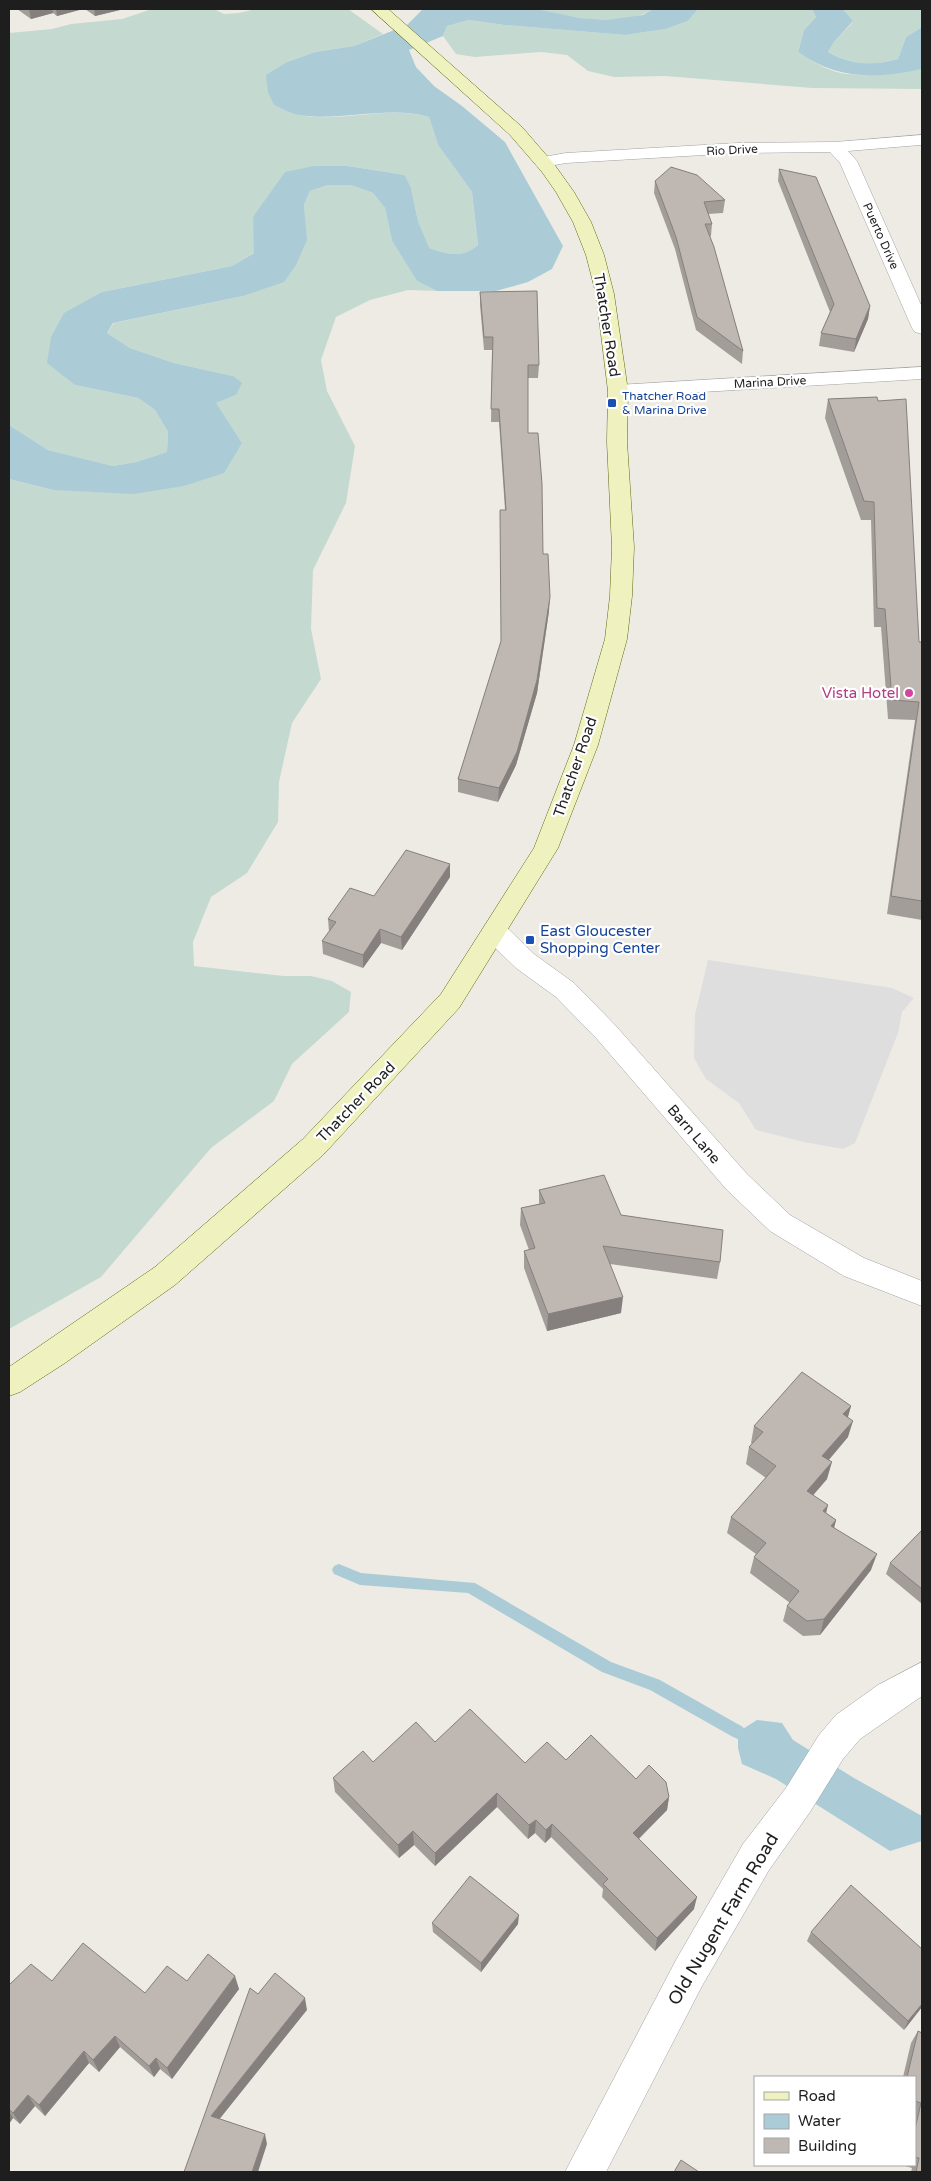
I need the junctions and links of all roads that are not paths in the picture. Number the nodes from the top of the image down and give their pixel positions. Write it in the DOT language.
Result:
graph roads {
  1 [pos="379,9"];
  2 [pos="920,140"];
  3 [pos="835,147"];
  4 [pos="543,162"];
  5 [pos="922,328"];
  6 [pos="922,373"];
  7 [pos="618,391"];
  8 [pos="495,932"];
  9 [pos="922,1294"];
  10 [pos="9,1383"];
  11 [pos="922,1678"];
  12 [pos="585,2172"];
  1 -- 4 [label="main road, Thatcher Road"];
  2 -- 3 [label="street, Rio Drive"];
  3 -- 4 [label="street, Rio Drive"];
  3 -- 5 [label="street, Puerto Drive"];
  4 -- 7 [label="main road, Thatcher Road"];
  6 -- 7 [label="street, Marina Drive"];
  7 -- 8 [label="main road, Thatcher Road"];
  8 -- 9 [label="street, Barn Lane"];
  8 -- 10 [label="main road, Thatcher Road"];
  11 -- 12 [label="street, Old Nugent Farm Road"];
}
